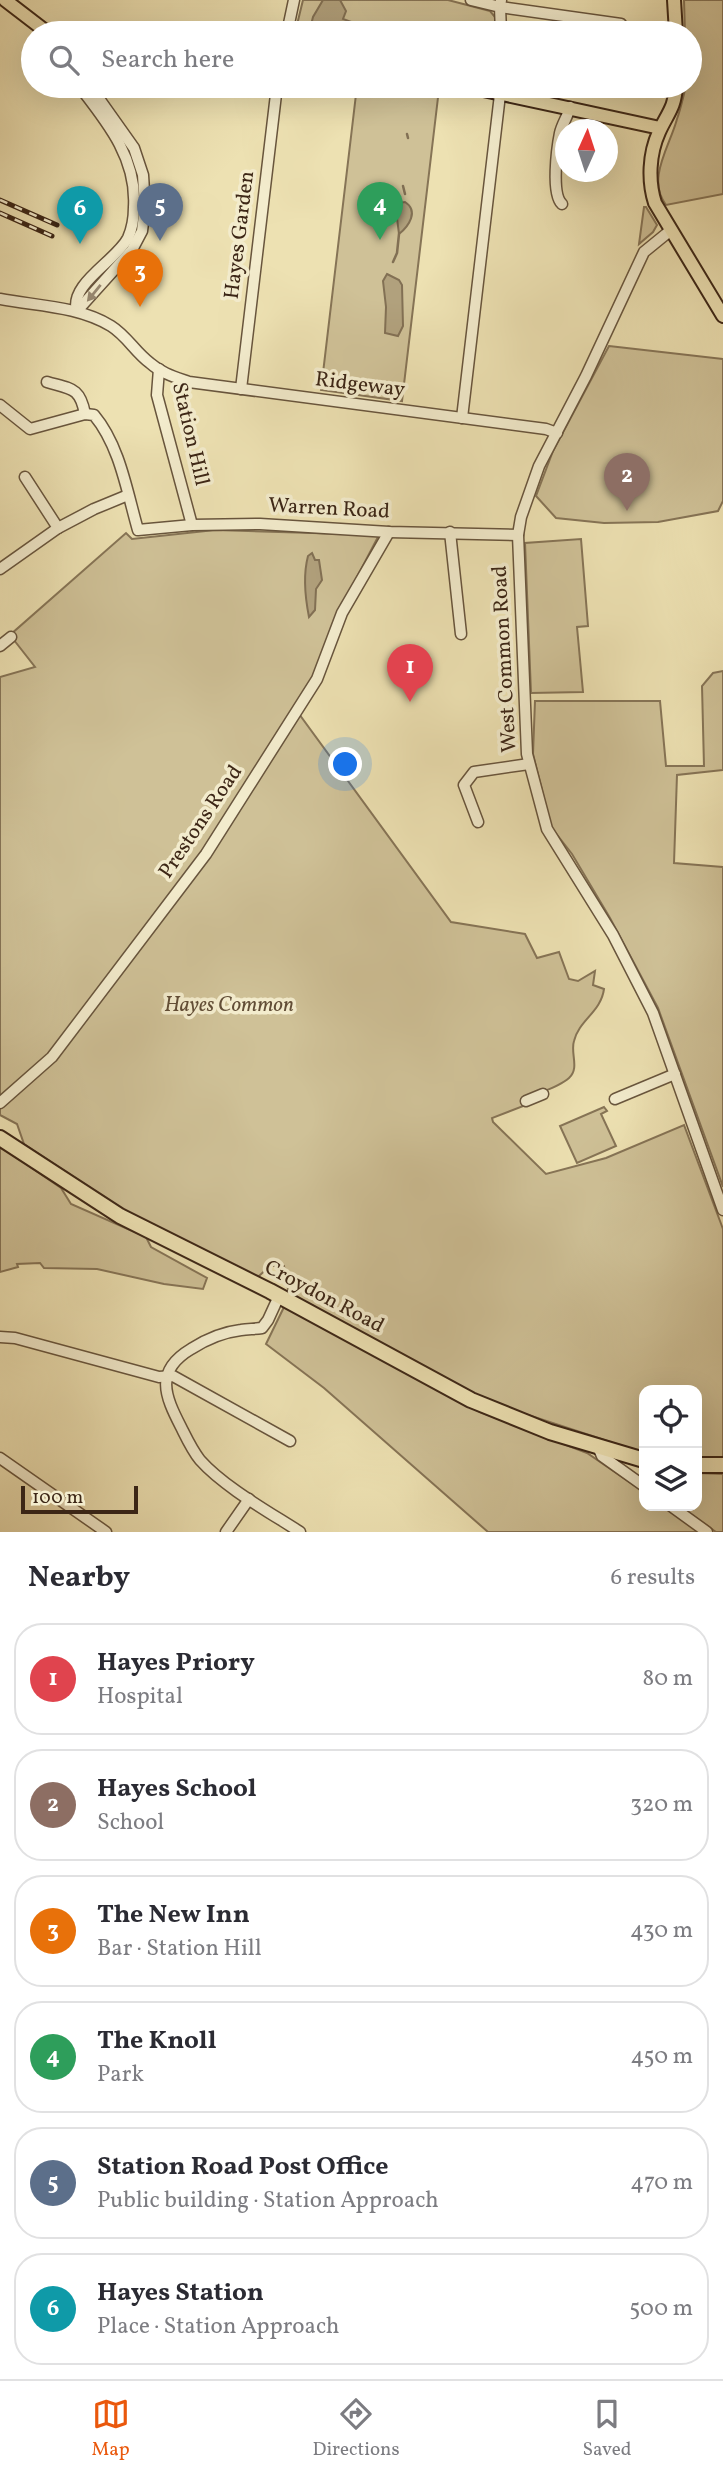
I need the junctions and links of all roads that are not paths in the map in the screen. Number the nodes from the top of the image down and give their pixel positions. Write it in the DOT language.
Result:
graph roads {
  1 [pos="5,0"];
  2 [pos="294,0"];
  3 [pos="471,0"];
  4 [pos="674,0"];
  5 [pos="501,4"];
  6 [pos="32,21"];
  7 [pos="290,21"];
  8 [pos="603,21"];
  9 [pos="675,21"];
  10 [pos="88,98"];
  11 [pos="99,98"];
  12 [pos="276,98"];
  13 [pos="501,98"];
  14 [pos="536,98"];
  15 [pos="674,98"];
  16 [pos="570,107"];
  17 [pos="660,128"];
  18 [pos="562,204"];
  19 [pos="671,230"];
  20 [pos="0,299"];
  21 [pos="77,311"];
  22 [pos="723,316"];
  23 [pos="159,369"];
  24 [pos="47,382"];
  25 [pos="241,390"];
  26 [pos="0,405"];
  27 [pos="85,414"];
  28 [pos="462,418"];
  29 [pos="557,433"];
  30 [pos="25,477"];
  31 [pos="128,495"];
  32 [pos="192,526"];
  33 [pos="58,528"];
  34 [pos="389,532"];
  35 [pos="450,532"];
  36 [pos="518,535"];
  37 [pos="0,569"];
  38 [pos="461,634"];
  39 [pos="11,637"];
  40 [pos="0,646"];
  41 [pos="529,764"];
  42 [pos="478,822"];
  43 [pos="675,1074"];
  44 [pos="543,1094"];
  45 [pos="615,1099"];
  46 [pos="526,1101"];
  47 [pos="0,1103"];
  48 [pos="0,1138"];
  49 [pos="723,1210"];
  50 [pos="279,1296"];
  51 [pos="0,1337"];
  52 [pos="167,1375"];
  53 [pos="290,1441"];
  54 [pos="598,1447"];
  55 [pos="0,1458"];
  56 [pos="639,1459"];
  57 [pos="702,1465"];
  58 [pos="723,1465"];
  59 [pos="639,1482"];
  60 [pos="249,1499"];
  61 [pos="678,1511"];
  62 [pos="106,1532"];
  63 [pos="226,1532"];
  64 [pos="300,1532"];
  65 [pos="707,1532"];
  1 -- 6 [label="main road"];
  2 -- 7 [label="street"];
  3 -- 5 [label="street"];
  4 -- 9 [label="main road"];
  5 -- 8 [label="street"];
  10 -- 21 [label="street"];
  11 -- 21 [label="street, one-way"];
  12 -- 25 [label="street, Hayes Garden"];
  13 -- 28 [label="street"];
  14 -- 16 [label="main road"];
  15 -- 17 [label="main road"];
  16 -- 17 [label="main road"];
  16 -- 18 [label="street"];
  17 -- 19 [label="main road"];
  19 -- 22 [label="main road"];
  19 -- 29 [label="street, West Common Road"];
  20 -- 21 [label="street, Station Hill"];
  21 -- 23 [label="street, Station Hill"];
  23 -- 25 [label="street, Ridgeway"];
  23 -- 32 [label="street, Station Hill"];
  24 -- 27 [label="street"];
  25 -- 28 [label="street, Ridgeway"];
  26 -- 27 [label="street"];
  27 -- 31 [label="street"];
  28 -- 29 [label="street, Ridgeway"];
  29 -- 36 [label="street, West Common Road"];
  30 -- 33 [label="street"];
  31 -- 32 [label="street, Warren Road"];
  31 -- 33 [label="street"];
  32 -- 34 [label="street, Warren Road"];
  33 -- 37 [label="street"];
  34 -- 35 [label="street, Warren Road"];
  34 -- 47 [label="street, Prestons Road"];
  35 -- 36 [label="street, Warren Road"];
  35 -- 38 [label="street"];
  36 -- 41 [label="street, West Common Road"];
  39 -- 40 [label="street"];
  41 -- 42 [label="street"];
  41 -- 43 [label="street, West Common Road"];
  43 -- 45 [label="street"];
  43 -- 49 [label="street, West Common Road"];
  44 -- 46 [label="street"];
  48 -- 50 [label="highway, Croydon Road"];
  50 -- 52 [label="street"];
  50 -- 54 [label="highway, Croydon Road"];
  51 -- 52 [label="street"];
  52 -- 53 [label="street"];
  52 -- 60 [label="street"];
  54 -- 56 [label="highway, Croydon Road"];
  54 -- 59 [label="street"];
  55 -- 62 [label="street"];
  57 -- 58 [label="highway"];
  60 -- 63 [label="street"];
  60 -- 64 [label="street"];
  61 -- 65 [label="street"];
}
